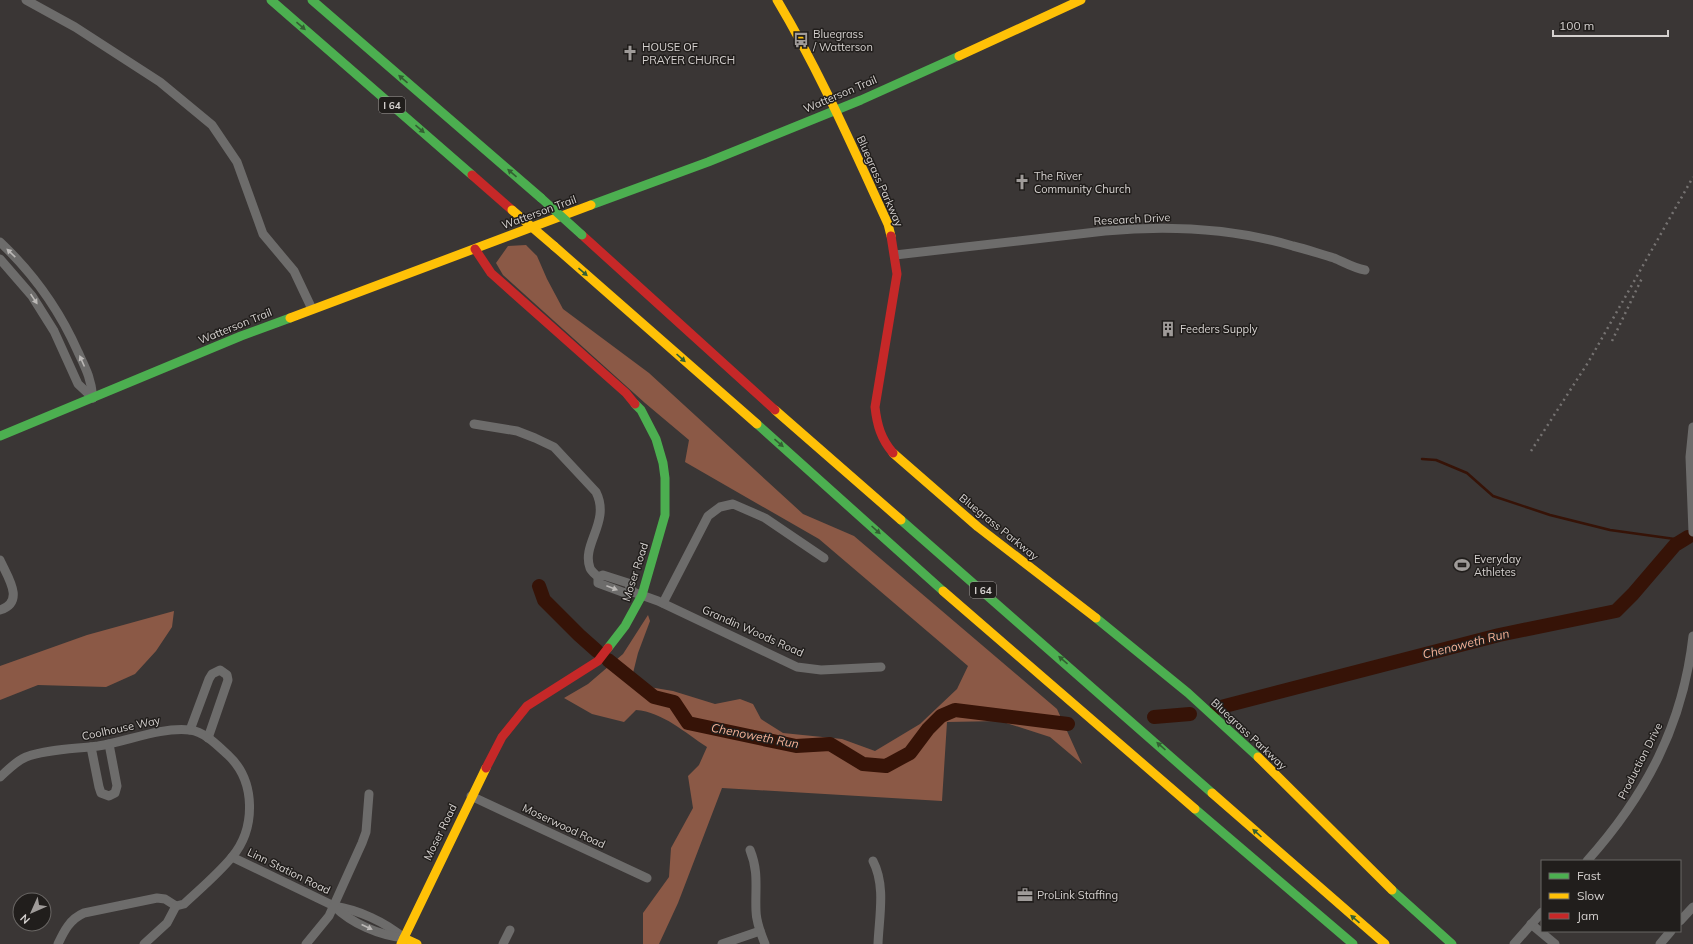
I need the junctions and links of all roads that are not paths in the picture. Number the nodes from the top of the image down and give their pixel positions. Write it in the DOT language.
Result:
graph roads {
  1 [pos="26,0"];
  2 [pos="272,0"];
  3 [pos="312,0"];
  4 [pos="777,0"];
  5 [pos="1082,0"];
  6 [pos="835,110"];
  7 [pos="0,242"];
  8 [pos="475,249"];
  9 [pos="895,255"];
  10 [pos="0,259"];
  11 [pos="1365,270"];
  12 [pos="312,309"];
  13 [pos="93,398"];
  14 [pos="474,424"];
  15 [pos="1693,427"];
  16 [pos="0,436"];
  17 [pos="1693,532"];
  18 [pos="824,558"];
  19 [pos="0,560"];
  20 [pos="642,595"];
  21 [pos="663,603"];
  22 [pos="0,610"];
  23 [pos="1693,636"];
  24 [pos="881,667"];
  25 [pos="190,730"];
  26 [pos="208,738"];
  27 [pos="109,744"];
  28 [pos="91,747"];
  29 [pos="0,777"];
  30 [pos="369,794"];
  31 [pos="471,796"];
  32 [pos="750,850"];
  33 [pos="232,857"];
  34 [pos="1588,860"];
  35 [pos="873,861"];
  36 [pos="648,878"];
  37 [pos="176,906"];
  38 [pos="334,906"];
  39 [pos="1693,907"];
  40 [pos="1541,913"];
  41 [pos="1681,920"];
  42 [pos="1532,924"];
  43 [pos="510,930"];
  44 [pos="760,931"];
  45 [pos="1541,932"];
  46 [pos="1541,932"];
  47 [pos="1670,932"];
  48 [pos="402,941"];
  49 [pos="58,944"];
  50 [pos="144,944"];
  51 [pos="306,944"];
  52 [pos="416,944"];
  53 [pos="503,944"];
  54 [pos="722,944"];
  55 [pos="765,944"];
  56 [pos="878,944"];
  57 [pos="1353,944"];
  58 [pos="1385,944"];
  59 [pos="1452,944"];
  60 [pos="1514,944"];
  61 [pos="1555,944"];
  62 [pos="1660,944"];
  1 -- 12 [label="street"];
  2 -- 57 [label="main road, I 64, one-way, bridge"];
  58 -- 3 [label="main road, I 64, one-way, bridge"];
  4 -- 6 [label="main road, Bluegrass Parkway"];
  5 -- 6 [label="main road, Watterson Trail"];
  6 -- 8 [label="main road, Watterson Trail"];
  6 -- 9 [label="main road, Bluegrass Parkway"];
  13 -- 7 [label="street, one-way"];
  8 -- 12 [label="main road, Watterson Trail"];
  8 -- 20 [label="main road, Moser Road"];
  9 -- 11 [label="street, Research Drive"];
  9 -- 59 [label="main road, Bluegrass Parkway"];
  10 -- 13 [label="street, one-way"];
  12 -- 13 [label="main road, Watterson Trail"];
  13 -- 16 [label="main road, Watterson Trail"];
  14 -- 20 [label="street, Grandin Woods Road"];
  15 -- 17 [label="street"];
  18 -- 21 [label="street"];
  19 -- 22 [label="street"];
  20 -- 21 [label="street, Grandin Woods Road"];
  20 -- 31 [label="main road, Moser Road"];
  21 -- 24 [label="street, Grandin Woods Road"];
  23 -- 34 [label="street, Production Drive"];
  25 -- 26 [label="street, Coolhouse Way"];
  25 -- 26 [label="street"];
  25 -- 27 [label="street, Coolhouse Way"];
  26 -- 33 [label="street, Coolhouse Way"];
  27 -- 28 [label="street, Coolhouse Way"];
  27 -- 28 [label="street"];
  28 -- 29 [label="street, Coolhouse Way"];
  30 -- 38 [label="street"];
  31 -- 36 [label="street, Moserwood Road"];
  31 -- 48 [label="main road, Moser Road"];
  32 -- 44 [label="street"];
  33 -- 37 [label="street, Coolhouse Way"];
  33 -- 38 [label="street, Linn Station Road"];
  35 -- 56 [label="street"];
  37 -- 49 [label="street"];
  37 -- 50 [label="street, Coolhouse Way"];
  38 -- 48 [label="street, Linn Station Road"];
  38 -- 51 [label="street"];
  39 -- 41 [label="street"];
  40 -- 42 [label="street"];
  42 -- 45 [label="street"];
  42 -- 60 [label="street"];
  43 -- 53 [label="street"];
  44 -- 54 [label="street"];
  44 -- 55 [label="street"];
  46 -- 61 [label="street"];
  47 -- 62 [label="street"];
  48 -- 52 [label="main road, Linn Station Road"];
}
